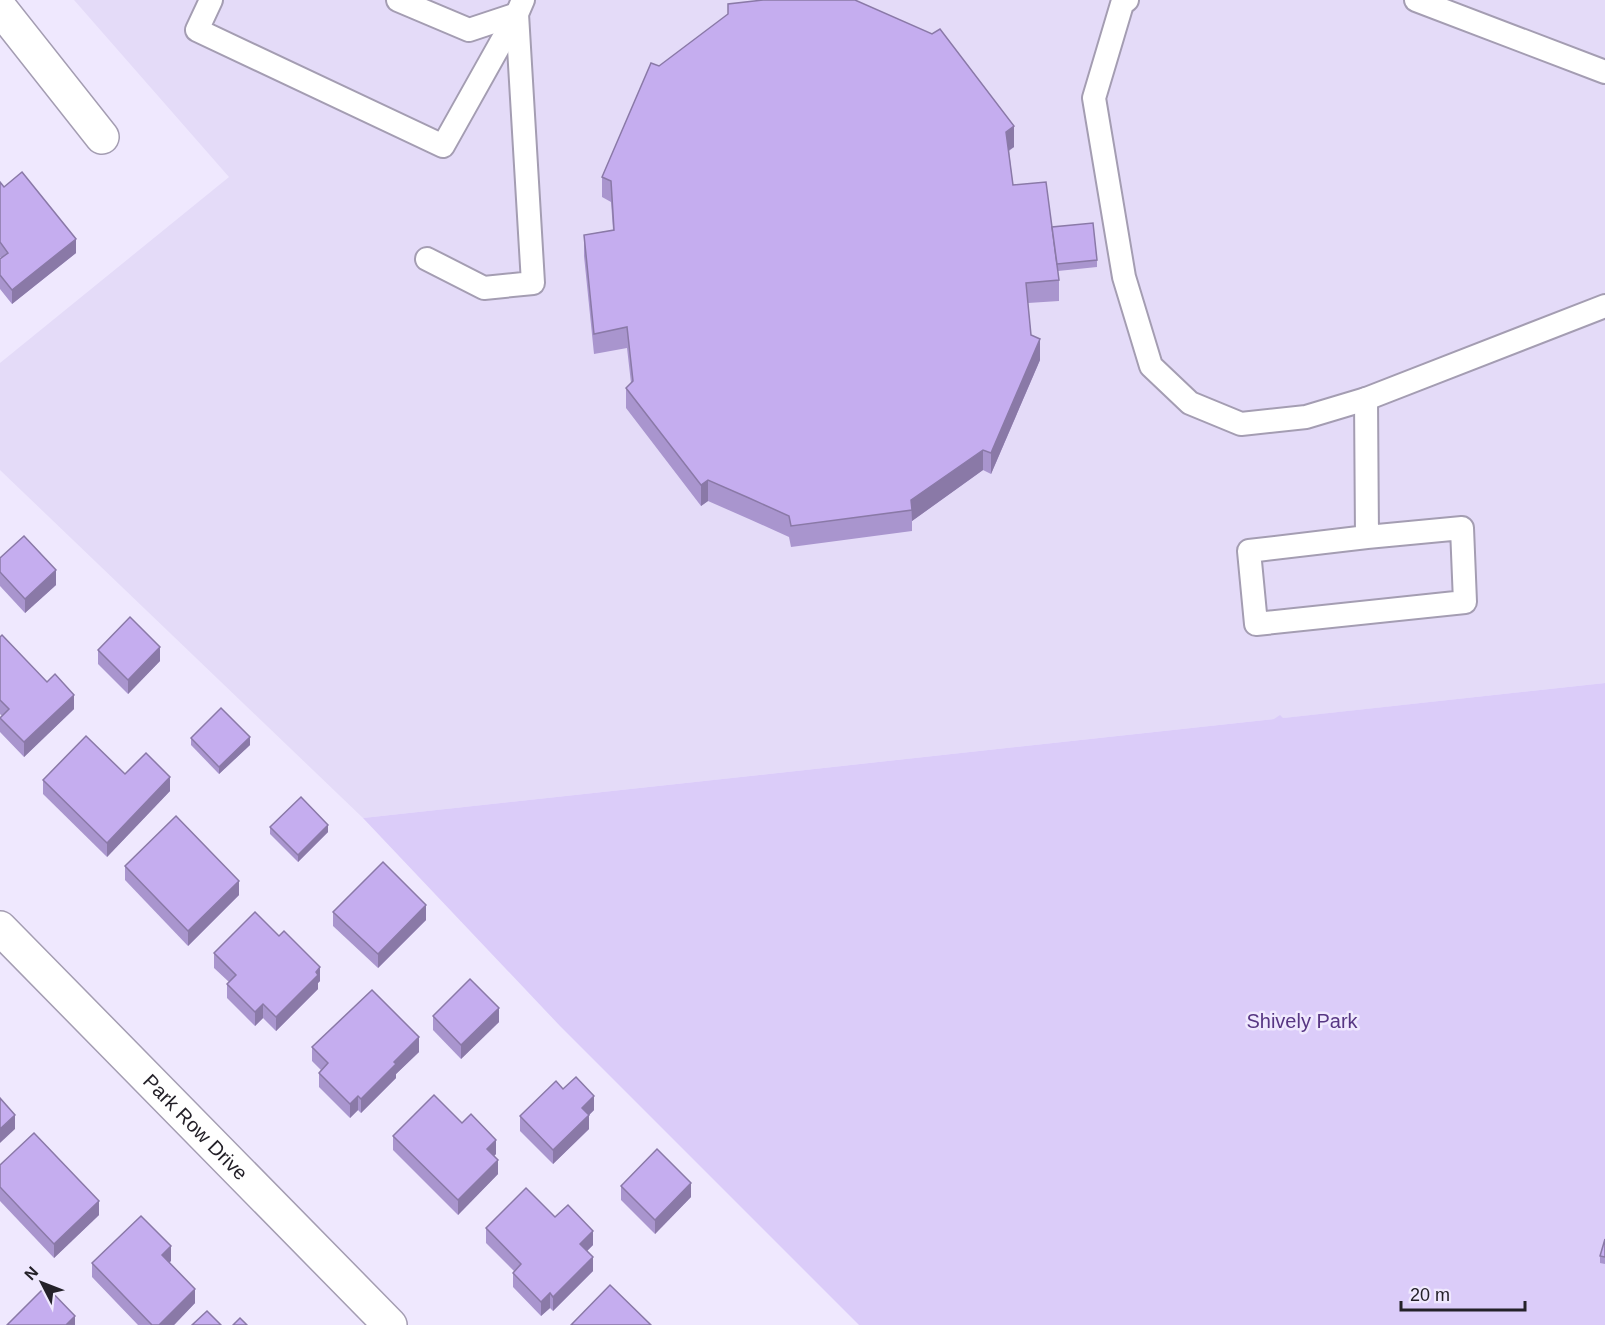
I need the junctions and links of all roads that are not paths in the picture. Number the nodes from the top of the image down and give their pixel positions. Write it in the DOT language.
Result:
graph roads {
  1 [pos="211,0"];
  2 [pos="398,0"];
  3 [pos="1127,0"];
  4 [pos="1416,0"];
  5 [pos="520,7"];
  6 [pos="0,8"];
  7 [pos="1605,72"];
  8 [pos="102,137"];
  9 [pos="427,259"];
  10 [pos="1605,306"];
  11 [pos="1366,399"];
  12 [pos="1367,537"];
  13 [pos="0,928"];
  14 [pos="390,1325"];
  1 -- 5 [label="lane"];
  2 -- 5 [label="lane"];
  3 -- 11 [label="lane"];
  4 -- 7 [label="lane"];
  5 -- 9 [label="lane"];
  6 -- 8 [label="street"];
  10 -- 11 [label="lane"];
  11 -- 12 [label="lane"];
  12 -- 12 [label="lane"];
  13 -- 14 [label="street, Park Row Drive"];
}
